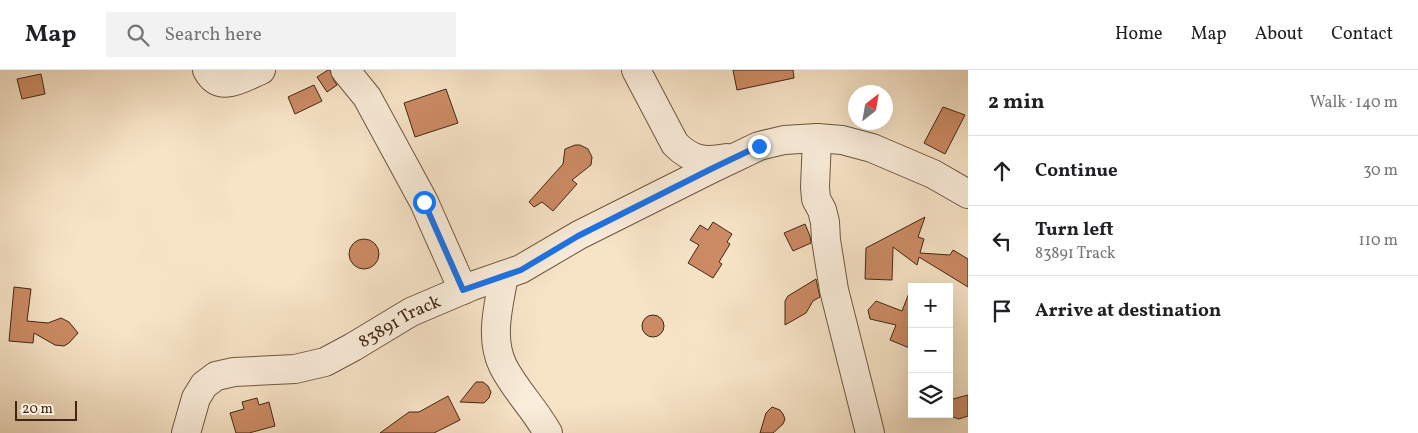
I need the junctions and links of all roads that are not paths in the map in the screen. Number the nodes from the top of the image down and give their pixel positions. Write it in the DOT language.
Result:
graph roads {
  1 [pos="207,70"];
  2 [pos="261,70"];
  3 [pos="345,70"];
  4 [pos="636,70"];
  5 [pos="817,138"];
  6 [pos="736,157"];
  7 [pos="968,194"];
  8 [pos="504,275"];
  9 [pos="463,290"];
  10 [pos="186,433"];
  11 [pos="548,433"];
  12 [pos="870,433"];
  1 -- 2 [label="street"];
  3 -- 9 [label="street"];
  4 -- 6 [label="street"];
  5 -- 6 [label="street, 83891 Track"];
  5 -- 7 [label="street, 83891 Track"];
  5 -- 12 [label="street"];
  6 -- 8 [label="street, 83891 Track"];
  8 -- 9 [label="street, 83891 Track"];
  8 -- 11 [label="street"];
  9 -- 10 [label="street, 83891 Track"];
}
